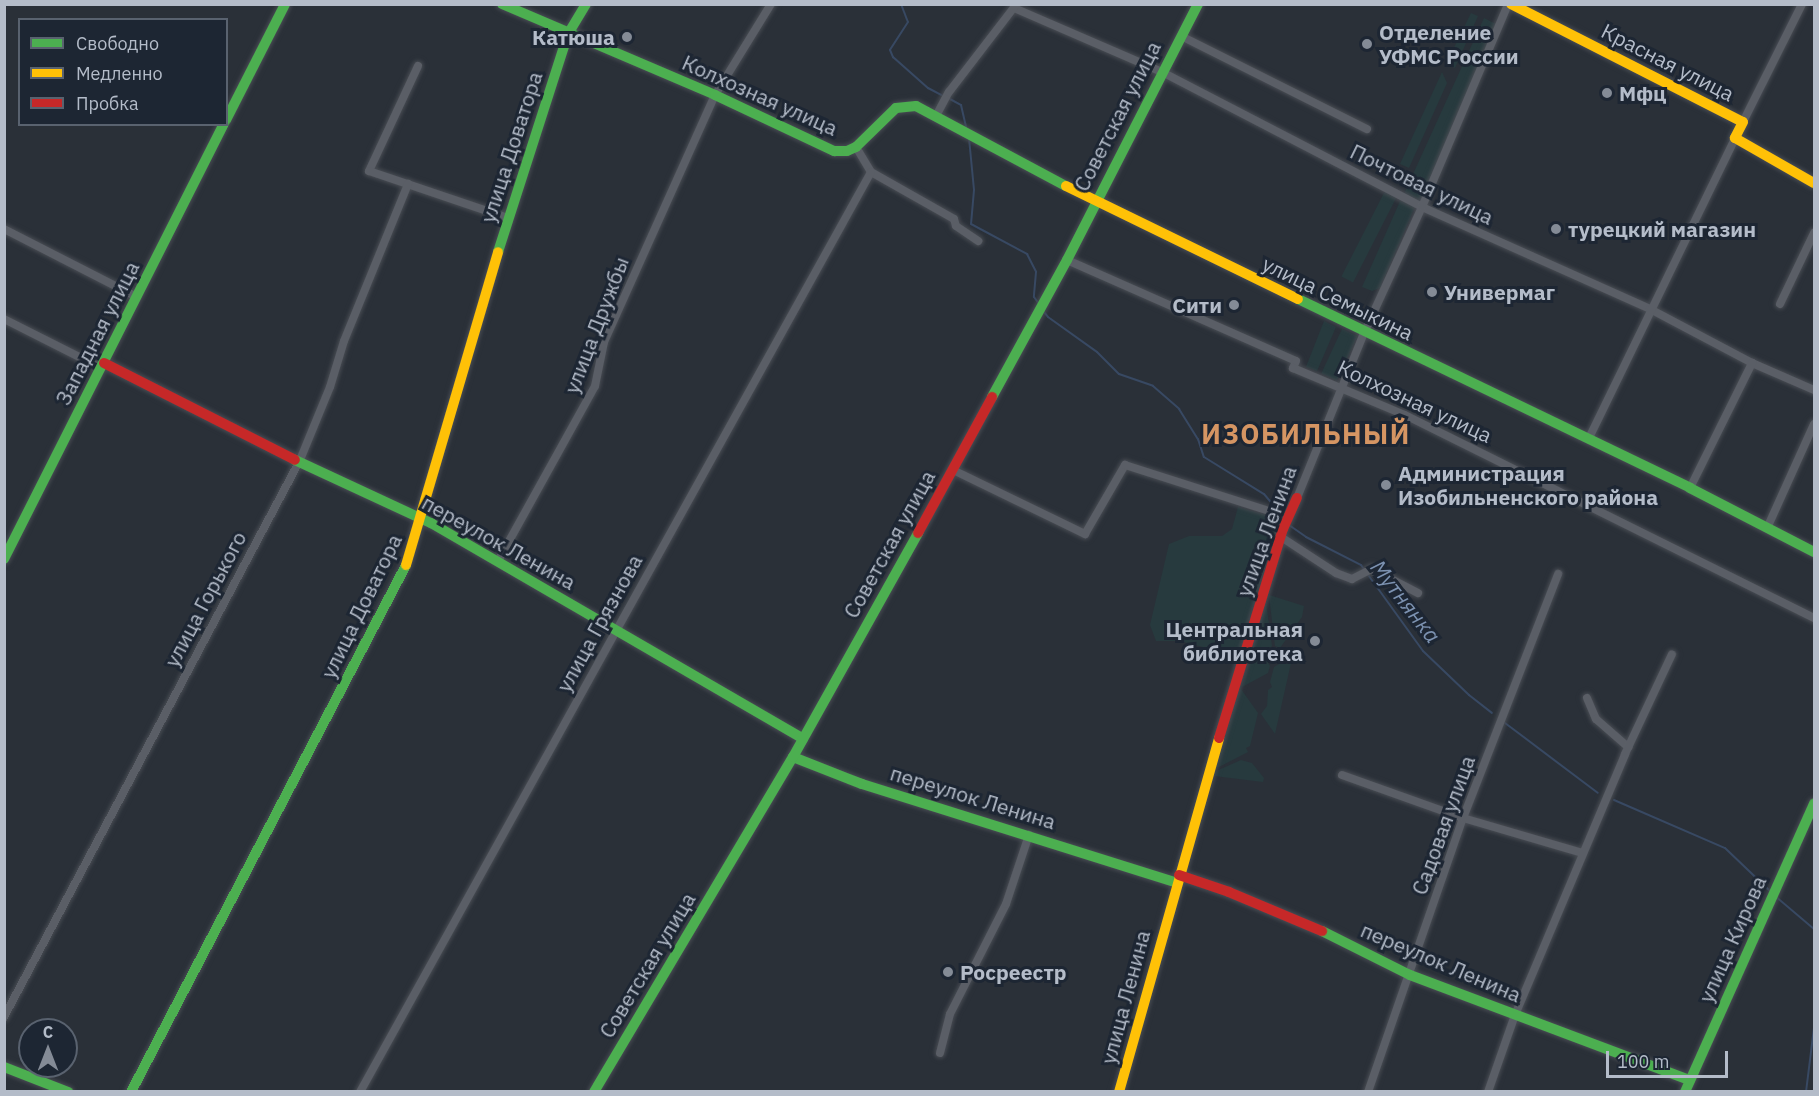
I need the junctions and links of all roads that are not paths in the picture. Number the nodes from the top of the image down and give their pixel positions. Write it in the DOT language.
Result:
graph roads {
  1 [pos="285,4"];
  2 [pos="502,4"];
  3 [pos="586,4"];
  4 [pos="771,4"];
  5 [pos="1198,4"];
  6 [pos="1510,4"];
  7 [pos="1802,4"];
  8 [pos="1015,6"];
  9 [pos="568,34"];
  10 [pos="1181,36"];
  11 [pos="418,66"];
  12 [pos="1162,72"];
  13 [pos="715,95"];
  14 [pos="228,116"];
  15 [pos="936,116"];
  16 [pos="1743,122"];
  17 [pos="223,126"];
  18 [pos="1367,129"];
  19 [pos="1735,138"];
  20 [pos="856,147"];
  21 [pos="871,172"];
  22 [pos="1815,183"];
  23 [pos="408,184"];
  24 [pos="1095,201"];
  25 [pos="1422,207"];
  26 [pos="508,218"];
  27 [pos="4,228"];
  28 [pos="1815,233"];
  29 [pos="978,241"];
  30 [pos="1067,260"];
  31 [pos="137,297"];
  32 [pos="1780,304"];
  33 [pos="1650,309"];
  34 [pos="4,319"];
  35 [pos="1364,333"];
  36 [pos="1752,363"];
  37 [pos="102,365"];
  38 [pos="1341,388"];
  39 [pos="1815,390"];
  40 [pos="1815,424"];
  41 [pos="1589,438"];
  42 [pos="300,460"];
  43 [pos="953,470"];
  44 [pos="1690,488"];
  45 [pos="1297,498"];
  46 [pos="1266,510"];
  47 [pos="421,520"];
  48 [pos="1768,526"];
  49 [pos="1282,533"];
  50 [pos="1815,552"];
  51 [pos="4,559"];
  52 [pos="498,561"];
  53 [pos="1558,574"];
  54 [pos="1418,593"];
  55 [pos="1815,618"];
  56 [pos="615,630"];
  57 [pos="1672,654"];
  58 [pos="1587,698"];
  59 [pos="803,739"];
  60 [pos="1628,747"];
  61 [pos="793,757"];
  62 [pos="1342,775"];
  63 [pos="1815,803"];
  64 [pos="1463,818"];
  65 [pos="1029,835"];
  66 [pos="1584,853"];
  67 [pos="1178,879"];
  68 [pos="1410,975"];
  69 [pos="1515,1015"];
  70 [pos="4,1017"];
  71 [pos="940,1053"];
  72 [pos="4,1067"];
  73 [pos="1690,1080"];
  74 [pos="68,1092"];
  75 [pos="131,1092"];
  76 [pos="360,1092"];
  77 [pos="594,1092"];
  78 [pos="1119,1092"];
  79 [pos="1368,1092"];
  80 [pos="1488,1092"];
  81 [pos="1685,1092"];
  1 -- 14 [label="street"];
  2 -- 9 [label="street, Колхозная улица"];
  3 -- 9 [label="street, улица Доватора"];
  4 -- 13 [label="street, улица Дружбы"];
  5 -- 10 [label="street, Советская улица"];
  6 -- 16 [label="street, Красная улица"];
  6 -- 25 [label="street, улица Ленина"];
  7 -- 16 [label="street"];
  8 -- 12 [label="street, Почтовая улица"];
  8 -- 15 [label="street"];
  9 -- 13 [label="street, Колхозная улица"];
  9 -- 26 [label="street, улица Доватора"];
  10 -- 12 [label="street, Советская улица"];
  10 -- 18 [label="street"];
  11 -- 23 [label="street"];
  12 -- 24 [label="street, Советская улица"];
  12 -- 25 [label="street, Почтовая улица"];
  13 -- 20 [label="street, Колхозная улица"];
  13 -- 52 [label="street, улица Дружбы"];
  15 -- 20 [label="street, улица Семыкина"];
  15 -- 24 [label="street, улица Семыкина"];
  16 -- 19 [label="street"];
  17 -- 31 [label="street, Западная улица"];
  19 -- 22 [label="street"];
  19 -- 33 [label="street"];
  20 -- 21 [label="street, Колхозная улица"];
  21 -- 29 [label="street, Колхозная улица"];
  21 -- 56 [label="street, улица Грязнова"];
  23 -- 26 [label="street"];
  23 -- 42 [label="street, улица Горького"];
  24 -- 30 [label="street, Советская улица"];
  24 -- 35 [label="street, улица Семыкина"];
  25 -- 33 [label="street, Почтовая улица"];
  25 -- 35 [label="street, улица Ленина"];
  26 -- 47 [label="street, улица Доватора"];
  27 -- 31 [label="street"];
  28 -- 32 [label="street"];
  30 -- 38 [label="street, Колхозная улица"];
  30 -- 43 [label="street, Советская улица"];
  31 -- 37 [label="street, Западная улица"];
  33 -- 36 [label="street, Почтовая улица"];
  33 -- 41 [label="street"];
  34 -- 37 [label="street, переулок Ленина"];
  35 -- 38 [label="street, улица Ленина"];
  35 -- 41 [label="street, улица Семыкина"];
  36 -- 39 [label="street, Почтовая улица"];
  36 -- 44 [label="street"];
  37 -- 42 [label="street, переулок Ленина"];
  37 -- 51 [label="street, Западная улица"];
  38 -- 45 [label="street, улица Ленина"];
  38 -- 55 [label="street, Колхозная улица"];
  40 -- 48 [label="street"];
  41 -- 44 [label="street, улица Семыкина"];
  42 -- 47 [label="street, переулок Ленина"];
  42 -- 70 [label="street, улица Горького"];
  43 -- 46 [label="street"];
  43 -- 59 [label="street, Советская улица"];
  44 -- 48 [label="street, улица Семыкина"];
  45 -- 49 [label="street, улица Ленина"];
  47 -- 52 [label="street, переулок Ленина"];
  47 -- 75 [label="street, улица Доватора"];
  48 -- 50 [label="street, улица Семыкина"];
  49 -- 54 [label="street"];
  49 -- 67 [label="street, улица Ленина"];
  52 -- 56 [label="street, переулок Ленина"];
  53 -- 64 [label="street, Садовая улица"];
  56 -- 59 [label="street, переулок Ленина"];
  56 -- 76 [label="street, улица Грязнова"];
  57 -- 60 [label="street"];
  58 -- 60 [label="street"];
  59 -- 61 [label="street, Советская улица"];
  60 -- 66 [label="street"];
  61 -- 65 [label="street, переулок Ленина"];
  61 -- 77 [label="street, Советская улица"];
  62 -- 64 [label="street"];
  63 -- 73 [label="street, улица Кирова"];
  64 -- 66 [label="street"];
  64 -- 68 [label="street, Садовая улица"];
  65 -- 67 [label="street, переулок Ленина"];
  65 -- 71 [label="street"];
  66 -- 69 [label="street"];
  67 -- 68 [label="street, переулок Ленина"];
  67 -- 78 [label="street, улица Ленина"];
  68 -- 69 [label="street, переулок Ленина"];
  68 -- 79 [label="street, Садовая улица"];
  69 -- 73 [label="street, переулок Ленина"];
  69 -- 80 [label="street"];
  72 -- 74 [label="street"];
  73 -- 81 [label="street, улица Кирова"];
}
